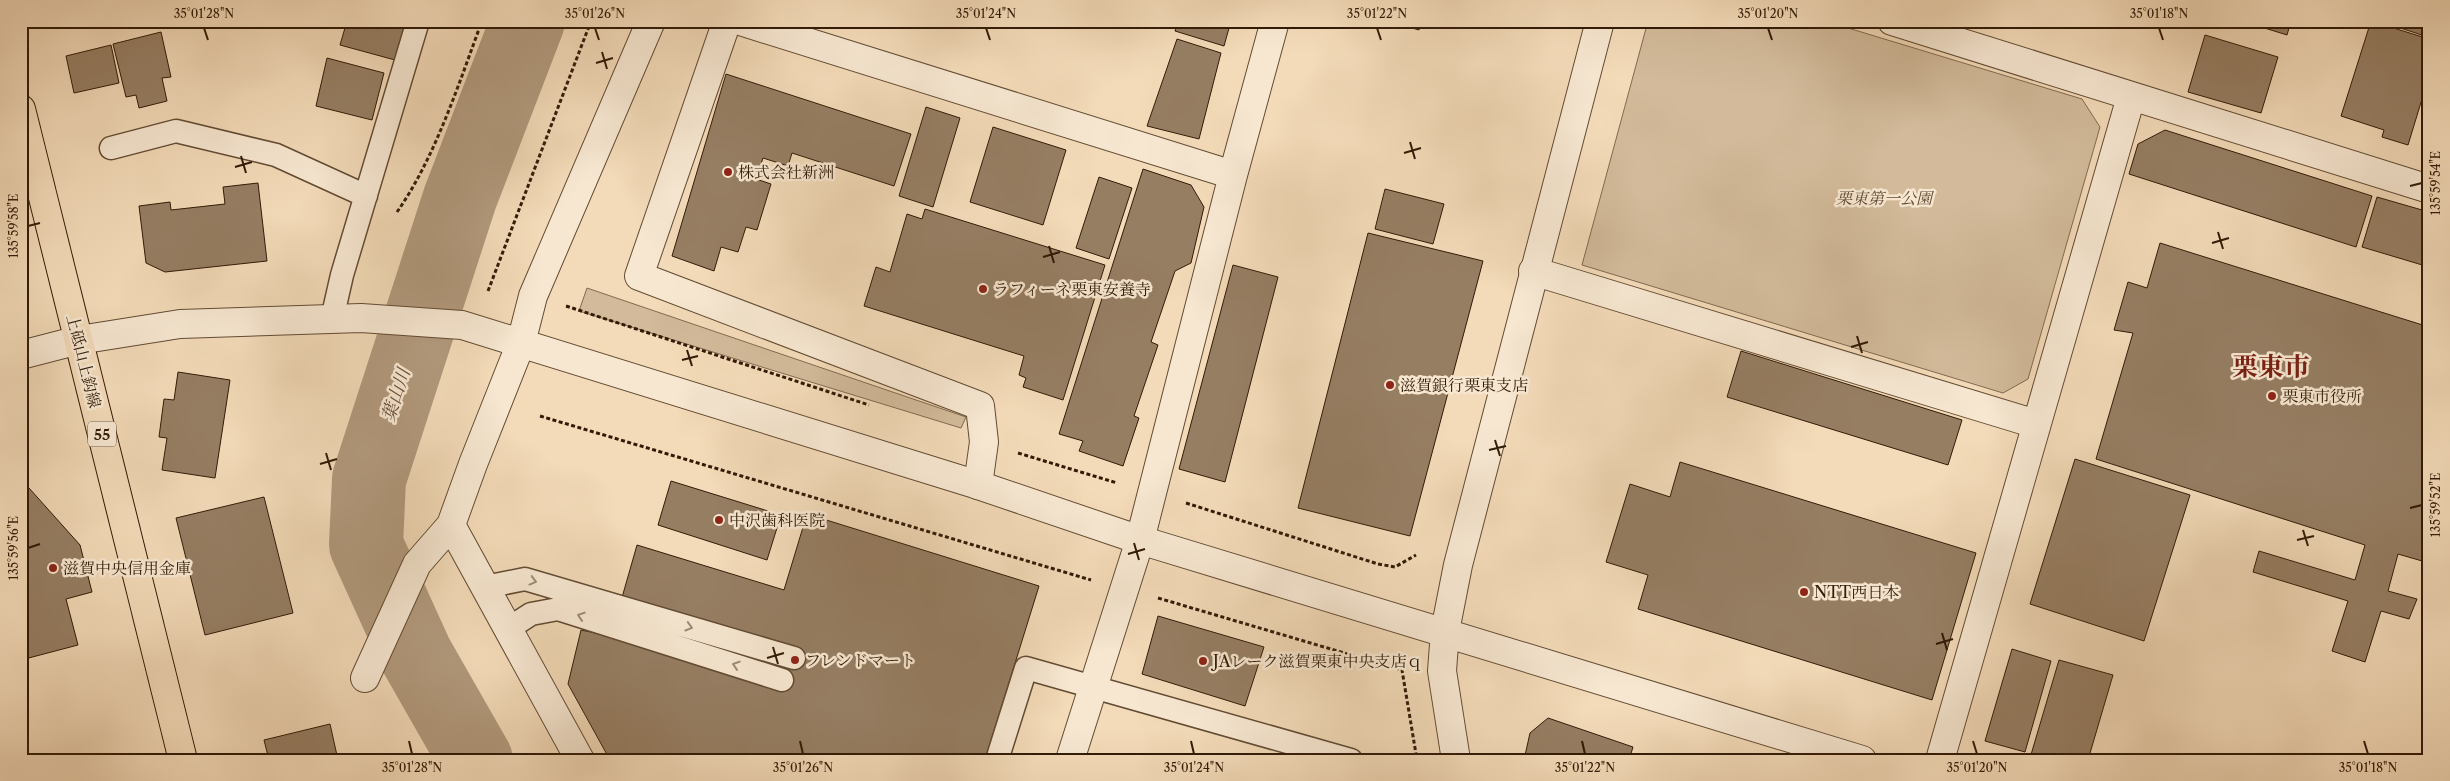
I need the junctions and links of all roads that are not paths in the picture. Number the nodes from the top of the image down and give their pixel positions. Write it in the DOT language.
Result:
graph roads {
  1 [pos="418,21"];
  2 [pos="651,21"];
  3 [pos="727,21"];
  4 [pos="740,21"];
  5 [pos="1276,21"];
  6 [pos="1600,21"];
  7 [pos="1892,21"];
  8 [pos="1919,25"];
  9 [pos="2130,97"];
  10 [pos="21,108"];
  11 [pos="111,148"];
  12 [pos="1233,175"];
  13 [pos="2429,188"];
  14 [pos="366,196"];
  15 [pos="1533,271"];
  16 [pos="332,319"];
  17 [pos="79,340"];
  18 [pos="521,342"];
  19 [pos="21,355"];
  20 [pos="2036,424"];
  21 [pos="978,485"];
  22 [pos="451,525"];
  23 [pos="1140,540"];
  24 [pos="485,587"];
  25 [pos="508,629"];
  26 [pos="1445,631"];
  27 [pos="794,658"];
  28 [pos="365,678"];
  29 [pos="782,680"];
  30 [pos="1093,689"];
  31 [pos="183,760"];
  32 [pos="580,760"];
  33 [pos="997,760"];
  34 [pos="1070,760"];
  35 [pos="1351,760"];
  36 [pos="1456,760"];
  37 [pos="1862,760"];
  38 [pos="1940,760"];
  1 -- 14 [label="lane"];
  2 -- 18 [label="street"];
  3 -- 21 [label="street"];
  4 -- 12 [label="street"];
  5 -- 12 [label="street"];
  6 -- 15 [label="street"];
  7 -- 8 [label="street"];
  8 -- 9 [label="street"];
  9 -- 13 [label="street"];
  9 -- 20 [label="street"];
  10 -- 17 [label="main road, 上砥山上鈎線 / 55"];
  11 -- 14 [label="lane"];
  12 -- 23 [label="street"];
  14 -- 16 [label="lane"];
  15 -- 20 [label="street"];
  15 -- 26 [label="street"];
  16 -- 17 [label="street"];
  16 -- 18 [label="street"];
  17 -- 19 [label="street"];
  17 -- 31 [label="main road, 上砥山上鈎線 / 55"];
  18 -- 21 [label="street"];
  18 -- 22 [label="street"];
  20 -- 38 [label="street"];
  21 -- 23 [label="street"];
  22 -- 24 [label="street"];
  22 -- 28 [label="street"];
  23 -- 26 [label="street"];
  23 -- 30 [label="street"];
  24 -- 25 [label="street"];
  24 -- 27 [label="lane, one-way"];
  29 -- 25 [label="lane, one-way"];
  25 -- 32 [label="street"];
  26 -- 36 [label="street"];
  26 -- 37 [label="street"];
  30 -- 33 [label="lane"];
  30 -- 34 [label="street"];
  30 -- 35 [label="lane"];
}
